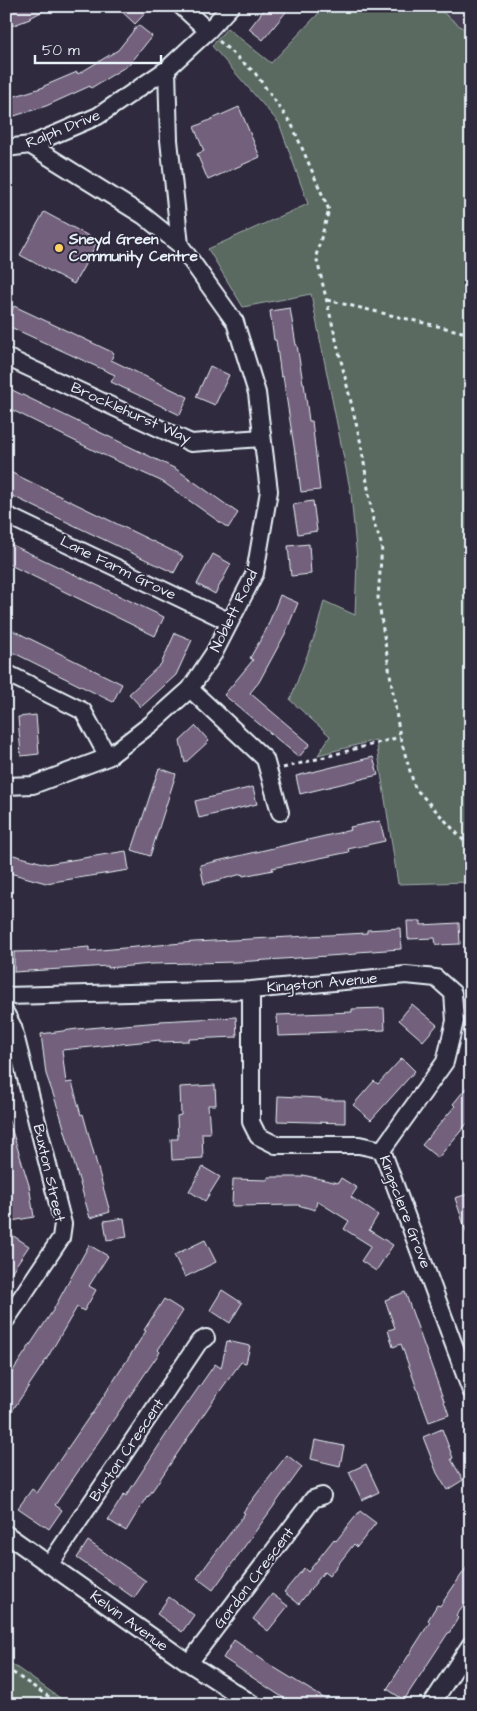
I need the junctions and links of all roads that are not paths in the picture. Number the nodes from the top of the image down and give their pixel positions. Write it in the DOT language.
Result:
graph roads {
  1 [pos="181,6"];
  2 [pos="230,6"];
  3 [pos="208,31"];
  4 [pos="167,69"];
  5 [pos="30,145"];
  6 [pos="6,148"];
  7 [pos="180,245"];
  8 [pos="6,357"];
  9 [pos="262,438"];
  10 [pos="6,515"];
  11 [pos="230,622"];
  12 [pos="6,674"];
  13 [pos="190,689"];
  14 [pos="108,758"];
  15 [pos="6,786"];
  16 [pos="280,812"];
  17 [pos="252,990"];
  18 [pos="6,996"];
  19 [pos="6,1014"];
  20 [pos="382,1150"];
  21 [pos="6,1320"];
  22 [pos="206,1338"];
  23 [pos="468,1370"];
  24 [pos="471,1391"];
  25 [pos="322,1496"];
  26 [pos="6,1534"];
  27 [pos="50,1564"];
  28 [pos="471,1644"];
  29 [pos="189,1663"];
  30 [pos="254,1705"];
  31 [pos="430,1705"];
  1 -- 3 [label="street"];
  2 -- 3 [label="street, Ralph Drive"];
  3 -- 4 [label="street, Ralph Drive"];
  4 -- 5 [label="street, Ralph Drive"];
  4 -- 7 [label="street, Noblett Road"];
  5 -- 6 [label="street, Ralph Drive"];
  5 -- 7 [label="street, Noblett Road"];
  7 -- 9 [label="street, Noblett Road"];
  8 -- 9 [label="street, Brocklehurst Way"];
  9 -- 11 [label="street, Noblett Road"];
  10 -- 11 [label="street, Lane Farm Grove"];
  11 -- 13 [label="street, Noblett Road"];
  12 -- 14 [label="street"];
  13 -- 14 [label="street, Noblett Road"];
  13 -- 16 [label="street"];
  14 -- 15 [label="street, Noblett Road"];
  17 -- 18 [label="street, Kingston Avenue"];
  17 -- 20 [label="street, Kingsclere Grove"];
  17 -- 20 [label="street, Kingston Avenue"];
  19 -- 21 [label="street, Buxton Street"];
  20 -- 23 [label="street, Kingsclere Grove"];
  22 -- 27 [label="street, Burton Crescent"];
  23 -- 24 [label="street, Kingsclere Grove"];
  25 -- 29 [label="street, Gordon Crescent"];
  26 -- 27 [label="street, Kelvin Avenue"];
  27 -- 29 [label="street, Kelvin Avenue"];
  28 -- 31 [label="street"];
  29 -- 30 [label="street, Kelvin Avenue"];
}
